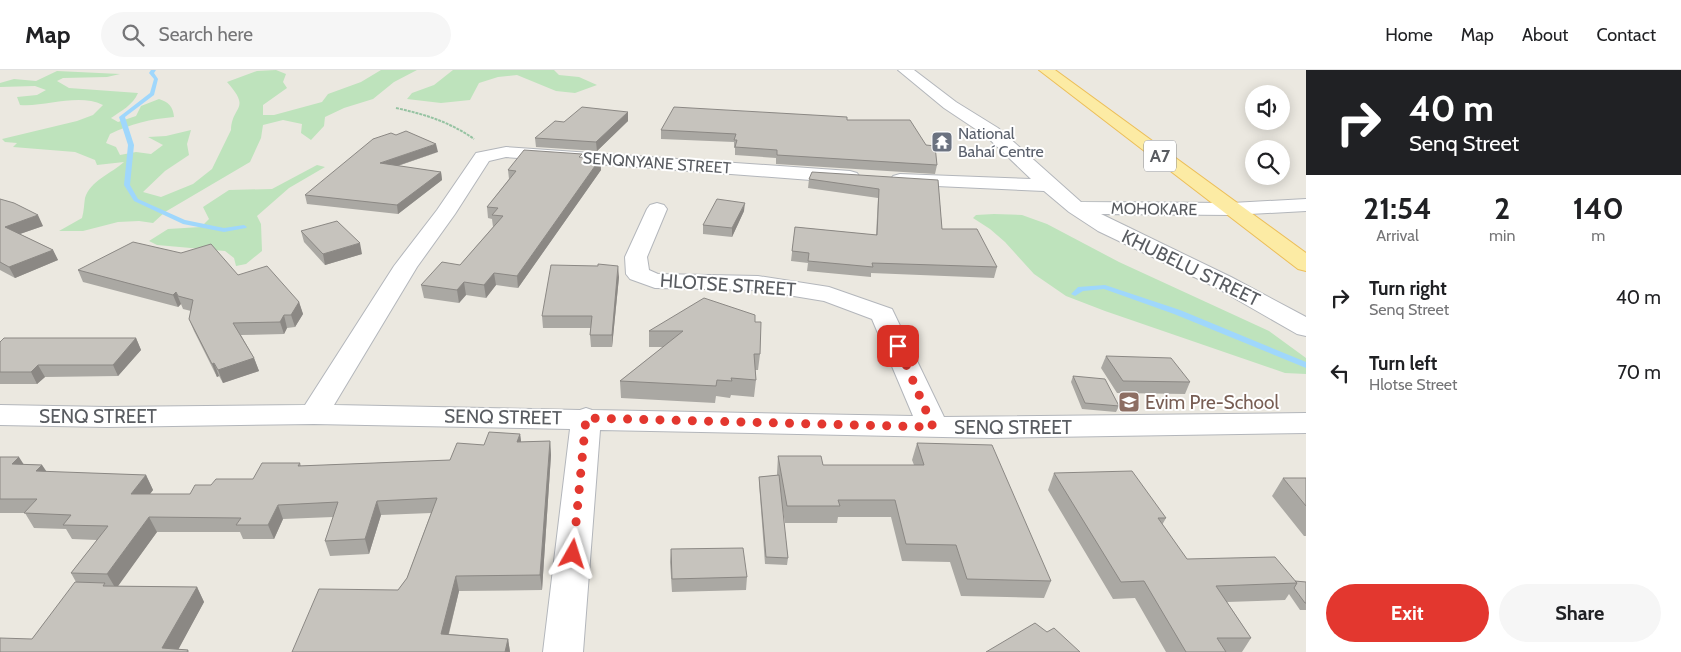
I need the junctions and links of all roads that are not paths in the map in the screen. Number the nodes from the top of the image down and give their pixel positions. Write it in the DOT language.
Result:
graph roads {
  1 [pos="905,70"];
  2 [pos="1046,70"];
  3 [pos="1049,185"];
  4 [pos="1306,205"];
  5 [pos="657,208"];
  6 [pos="1076,208"];
  7 [pos="1232,209"];
  8 [pos="1306,264"];
  9 [pos="1306,328"];
  10 [pos="314,414"];
  11 [pos="0,415"];
  12 [pos="586,418"];
  13 [pos="1306,422"];
  14 [pos="933,427"];
  15 [pos="563,652"];
  1 -- 3 [label="street, KHUBELU STREET"];
  2 -- 7 [label="main road, A7"];
  3 -- 6 [label="street, KHUBELU STREET"];
  3 -- 10 [label="street, SENQNYANE STREET"];
  4 -- 7 [label="street, MOHOKARE"];
  5 -- 14 [label="street, HLOTSE STREET"];
  6 -- 7 [label="street, MOHOKARE"];
  6 -- 9 [label="street, KHUBELU STREET"];
  7 -- 8 [label="main road, A7"];
  10 -- 11 [label="street, SENQ STREET"];
  10 -- 12 [label="street, SENQ STREET"];
  12 -- 14 [label="street, SENQ STREET"];
  12 -- 15 [label="street"];
  13 -- 14 [label="street, SENQ STREET"];
}
